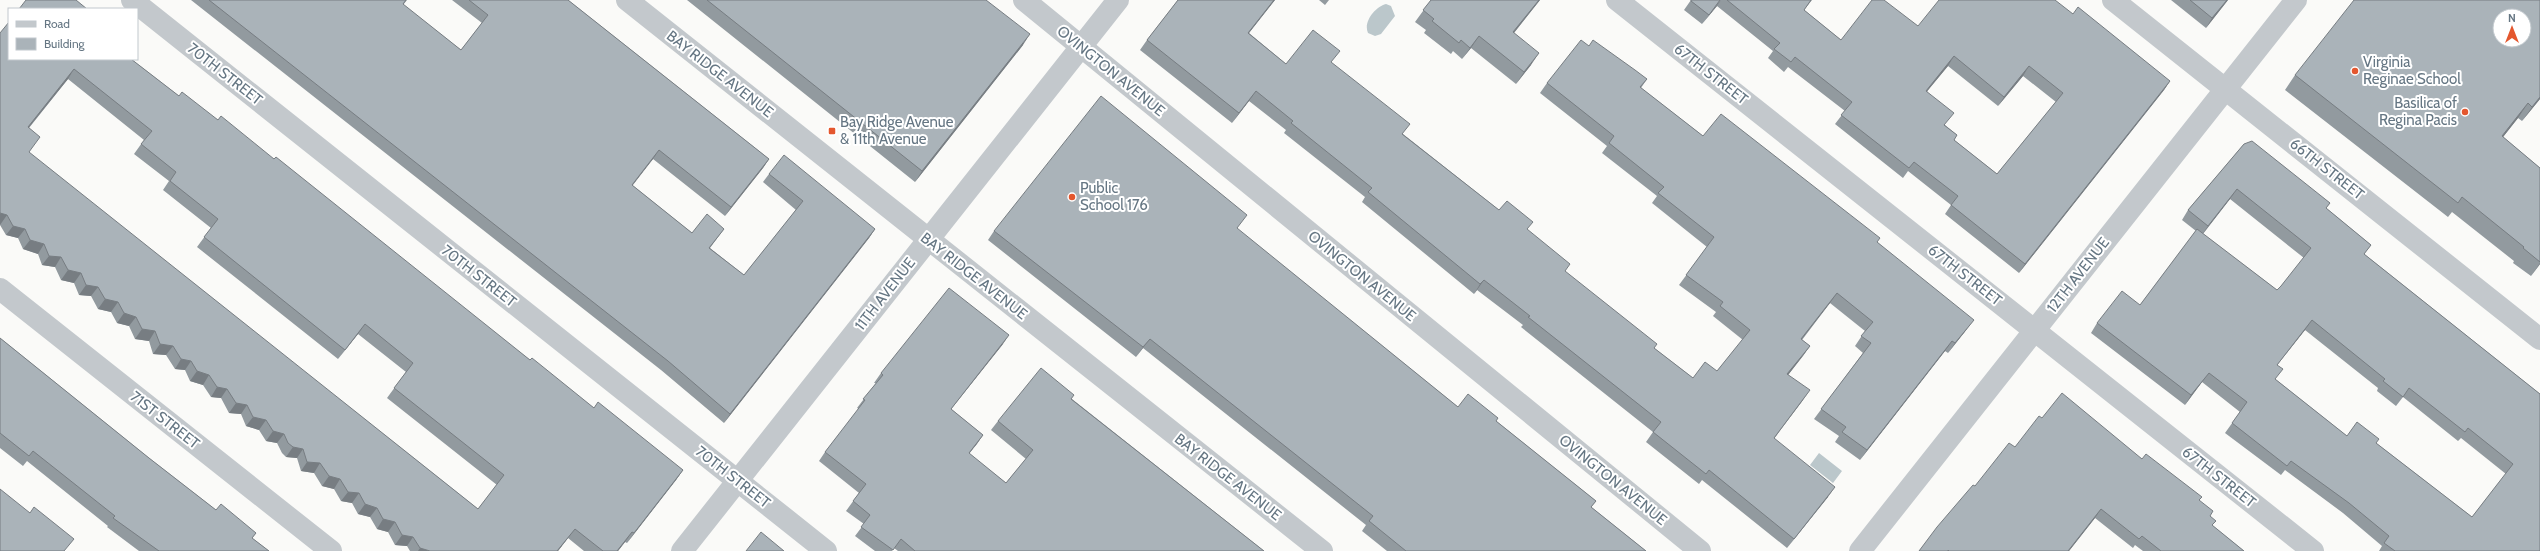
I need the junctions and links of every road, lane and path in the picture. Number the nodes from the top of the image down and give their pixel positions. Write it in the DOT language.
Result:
graph roads {
  1 [pos="132,0"];
  2 [pos="627,0"];
  3 [pos="1024,0"];
  4 [pos="1118,0"];
  5 [pos="1617,0"];
  6 [pos="2113,0"];
  7 [pos="2296,0"];
  8 [pos="1081,47"];
  9 [pos="2225,89"];
  10 [pos="928,240"];
  11 [pos="0,288"];
  12 [pos="2034,330"];
  13 [pos="2540,339"];
  14 [pos="738,481"];
  15 [pos="331,551"];
  16 [pos="682,551"];
  17 [pos="826,551"];
  18 [pos="1322,551"];
  19 [pos="1700,551"];
  20 [pos="1860,551"];
  21 [pos="2312,551"];
  1 -- 14 [label="street, 70TH STREET"];
  2 -- 10 [label="street, BAY RIDGE AVENUE"];
  3 -- 8 [label="street, OVINGTON AVENUE"];
  4 -- 8 [label="street, 11TH AVENUE"];
  5 -- 12 [label="street, 67TH STREET"];
  6 -- 9 [label="street, 66TH STREET"];
  7 -- 9 [label="street, 12TH AVENUE"];
  8 -- 10 [label="street, 11TH AVENUE"];
  8 -- 19 [label="street, OVINGTON AVENUE"];
  9 -- 12 [label="street, 12TH AVENUE"];
  9 -- 13 [label="street, 66TH STREET"];
  10 -- 14 [label="street, 11TH AVENUE"];
  10 -- 18 [label="street, BAY RIDGE AVENUE"];
  11 -- 15 [label="street, 71ST STREET"];
  12 -- 20 [label="street, 12TH AVENUE"];
  12 -- 21 [label="street, 67TH STREET"];
  14 -- 16 [label="street, 11TH AVENUE"];
  14 -- 17 [label="street, 70TH STREET"];
}
